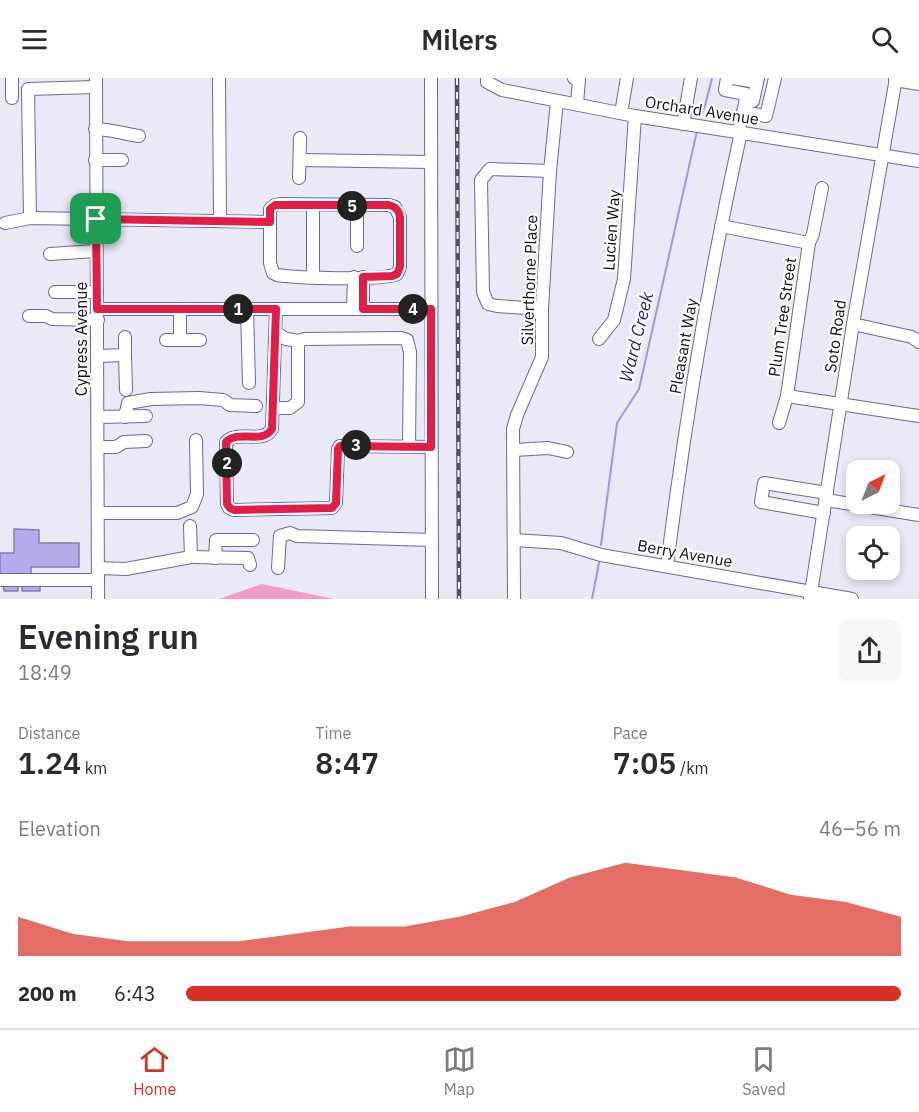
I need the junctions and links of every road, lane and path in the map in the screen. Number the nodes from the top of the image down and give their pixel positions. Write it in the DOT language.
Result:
graph roads {
  1 [pos="12,78"];
  2 [pos="219,78"];
  3 [pos="431,78"];
  4 [pos="487,78"];
  5 [pos="574,78"];
  6 [pos="627,78"];
  7 [pos="691,78"];
  8 [pos="728,78"];
  9 [pos="732,78"];
  10 [pos="775,78"];
  11 [pos="895,79"];
  12 [pos="757,80"];
  13 [pos="96,82"];
  14 [pos="919,84"];
  15 [pos="12,98"];
  16 [pos="557,101"];
  17 [pos="577,104"];
  18 [pos="743,109"];
  19 [pos="621,113"];
  20 [pos="635,116"];
  21 [pos="683,124"];
  22 [pos="95,129"];
  23 [pos="740,132"];
  24 [pos="139,136"];
  25 [pos="300,138"];
  26 [pos="882,154"];
  27 [pos="95,160"];
  28 [pos="122,160"];
  29 [pos="300,160"];
  30 [pos="919,161"];
  31 [pos="431,162"];
  32 [pos="550,171"];
  33 [pos="299,178"];
  34 [pos="822,188"];
  35 [pos="313,205"];
  36 [pos="357,206"];
  37 [pos="30,218"];
  38 [pos="96,219"];
  39 [pos="220,221"];
  40 [pos="270,222"];
  41 [pos="5,223"];
  42 [pos="721,226"];
  43 [pos="809,243"];
  44 [pos="357,246"];
  45 [pos="96,251"];
  46 [pos="50,254"];
  47 [pos="314,277"];
  48 [pos="358,277"];
  49 [pos="55,292"];
  50 [pos="97,292"];
  51 [pos="180,309"];
  52 [pos="247,309"];
  53 [pos="276,309"];
  54 [pos="358,309"];
  55 [pos="431,309"];
  56 [pos="542,309"];
  57 [pos="97,314"];
  58 [pos="29,315"];
  59 [pos="853,324"];
  60 [pos="276,333"];
  61 [pos="125,337"];
  62 [pos="599,339"];
  63 [pos="166,340"];
  64 [pos="180,340"];
  65 [pos="200,340"];
  66 [pos="300,341"];
  67 [pos="919,342"];
  68 [pos="125,355"];
  69 [pos="98,356"];
  70 [pos="249,383"];
  71 [pos="126,390"];
  72 [pos="787,396"];
  73 [pos="842,404"];
  74 [pos="256,405"];
  75 [pos="274,408"];
  76 [pos="146,416"];
  77 [pos="919,416"];
  78 [pos="98,417"];
  79 [pos="125,417"];
  80 [pos="779,423"];
  81 [pos="196,440"];
  82 [pos="146,441"];
  83 [pos="410,446"];
  84 [pos="98,447"];
  85 [pos="431,447"];
  86 [pos="514,450"];
  87 [pos="567,452"];
  88 [pos="827,496"];
  89 [pos="98,513"];
  90 [pos="824,513"];
  91 [pos="919,515"];
  92 [pos="190,526"];
  93 [pos="253,540"];
  94 [pos="432,540"];
  95 [pos="514,540"];
  96 [pos="191,557"];
  97 [pos="215,558"];
  98 [pos="250,565"];
  99 [pos="667,566"];
  100 [pos="278,568"];
  101 [pos="98,574"];
  102 [pos="0,580"];
  103 [pos="811,595"];
  104 [pos="98,599"];
  105 [pos="432,599"];
  106 [pos="514,599"];
  107 [pos="852,599"];
  1 -- 15 [label="street"];
  2 -- 39 [label="street"];
  3 -- 31 [label="street"];
  4 -- 16 [label="street, Orchard Avenue"];
  5 -- 17 [label="street"];
  6 -- 19 [label="street"];
  7 -- 21 [label="street"];
  8 -- 18 [label="street"];
  9 -- 12 [label="street"];
  10 -- 18 [label="street"];
  11 -- 14 [label="street"];
  11 -- 26 [label="street, Soto Road"];
  12 -- 18 [label="street, Pleasant Way"];
  13 -- 22 [label="street, Cypress Avenue"];
  13 -- 37 [label="street"];
  16 -- 17 [label="street, Orchard Avenue"];
  16 -- 32 [label="street, Silverthorne Place"];
  17 -- 19 [label="street, Orchard Avenue"];
  18 -- 23 [label="street, Pleasant Way"];
  19 -- 20 [label="street, Orchard Avenue"];
  20 -- 21 [label="street, Orchard Avenue"];
  20 -- 62 [label="street, Lucien Way"];
  21 -- 23 [label="street, Orchard Avenue"];
  22 -- 24 [label="street"];
  22 -- 27 [label="street, Cypress Avenue"];
  23 -- 26 [label="street, Orchard Avenue"];
  23 -- 42 [label="street, Pleasant Way"];
  25 -- 29 [label="street"];
  26 -- 30 [label="street, Orchard Avenue"];
  26 -- 59 [label="street, Soto Road"];
  27 -- 28 [label="street"];
  27 -- 38 [label="street, Cypress Avenue"];
  29 -- 31 [label="street"];
  29 -- 33 [label="street"];
  31 -- 55 [label="street"];
  32 -- 56 [label="street, Silverthorne Place"];
  32 -- 56 [label="street"];
  34 -- 43 [label="street, Plum Tree Street"];
  35 -- 36 [label="street"];
  35 -- 40 [label="street"];
  35 -- 47 [label="street"];
  36 -- 44 [label="street"];
  36 -- 48 [label="street"];
  37 -- 38 [label="street"];
  37 -- 41 [label="street"];
  38 -- 39 [label="street"];
  38 -- 45 [label="street, Cypress Avenue"];
  39 -- 40 [label="street"];
  40 -- 47 [label="street"];
  42 -- 43 [label="street"];
  42 -- 99 [label="street, Pleasant Way"];
  43 -- 72 [label="street, Plum Tree Street"];
  45 -- 46 [label="street"];
  45 -- 50 [label="street, Cypress Avenue"];
  47 -- 48 [label="street"];
  48 -- 54 [label="street"];
  49 -- 50 [label="street"];
  50 -- 57 [label="street, Cypress Avenue"];
  51 -- 52 [label="street"];
  51 -- 57 [label="street"];
  51 -- 64 [label="street"];
  52 -- 53 [label="street"];
  52 -- 70 [label="street"];
  53 -- 54 [label="street"];
  53 -- 60 [label="street"];
  54 -- 55 [label="street"];
  55 -- 85 [label="street"];
  56 -- 86 [label="street, Silverthorne Place"];
  57 -- 58 [label="street"];
  57 -- 69 [label="street, Cypress Avenue"];
  59 -- 67 [label="street"];
  59 -- 73 [label="street, Soto Road"];
  60 -- 66 [label="street"];
  60 -- 75 [label="street"];
  61 -- 68 [label="street"];
  63 -- 64 [label="street"];
  64 -- 65 [label="street"];
  66 -- 75 [label="street"];
  66 -- 83 [label="street"];
  68 -- 69 [label="street"];
  68 -- 71 [label="street"];
  69 -- 78 [label="street, Cypress Avenue"];
  72 -- 73 [label="street, Plum Tree Street"];
  72 -- 80 [label="street, Plum Tree Street"];
  73 -- 77 [label="street, Plum Tree Street"];
  73 -- 88 [label="street, Soto Road"];
  74 -- 79 [label="street"];
  75 -- 83 [label="street"];
  76 -- 79 [label="street"];
  78 -- 79 [label="street"];
  78 -- 84 [label="street, Cypress Avenue"];
  81 -- 89 [label="street"];
  82 -- 84 [label="street"];
  83 -- 85 [label="street"];
  84 -- 89 [label="street, Cypress Avenue"];
  85 -- 94 [label="street"];
  86 -- 87 [label="street"];
  86 -- 95 [label="street, Silverthorne Place"];
  88 -- 90 [label="street, Soto Road"];
  88 -- 90 [label="street"];
  88 -- 91 [label="street"];
  89 -- 101 [label="street, Cypress Avenue"];
  90 -- 103 [label="street, Soto Road"];
  92 -- 96 [label="street"];
  93 -- 97 [label="street"];
  94 -- 100 [label="street"];
  94 -- 105 [label="street"];
  95 -- 99 [label="street, Berry Avenue"];
  95 -- 106 [label="street, Silverthorne Place"];
  96 -- 97 [label="street"];
  96 -- 101 [label="street"];
  97 -- 98 [label="street"];
  99 -- 103 [label="street, Berry Avenue"];
  101 -- 102 [label="street"];
  101 -- 104 [label="street, Cypress Avenue"];
  103 -- 107 [label="street, Berry Avenue"];
}
